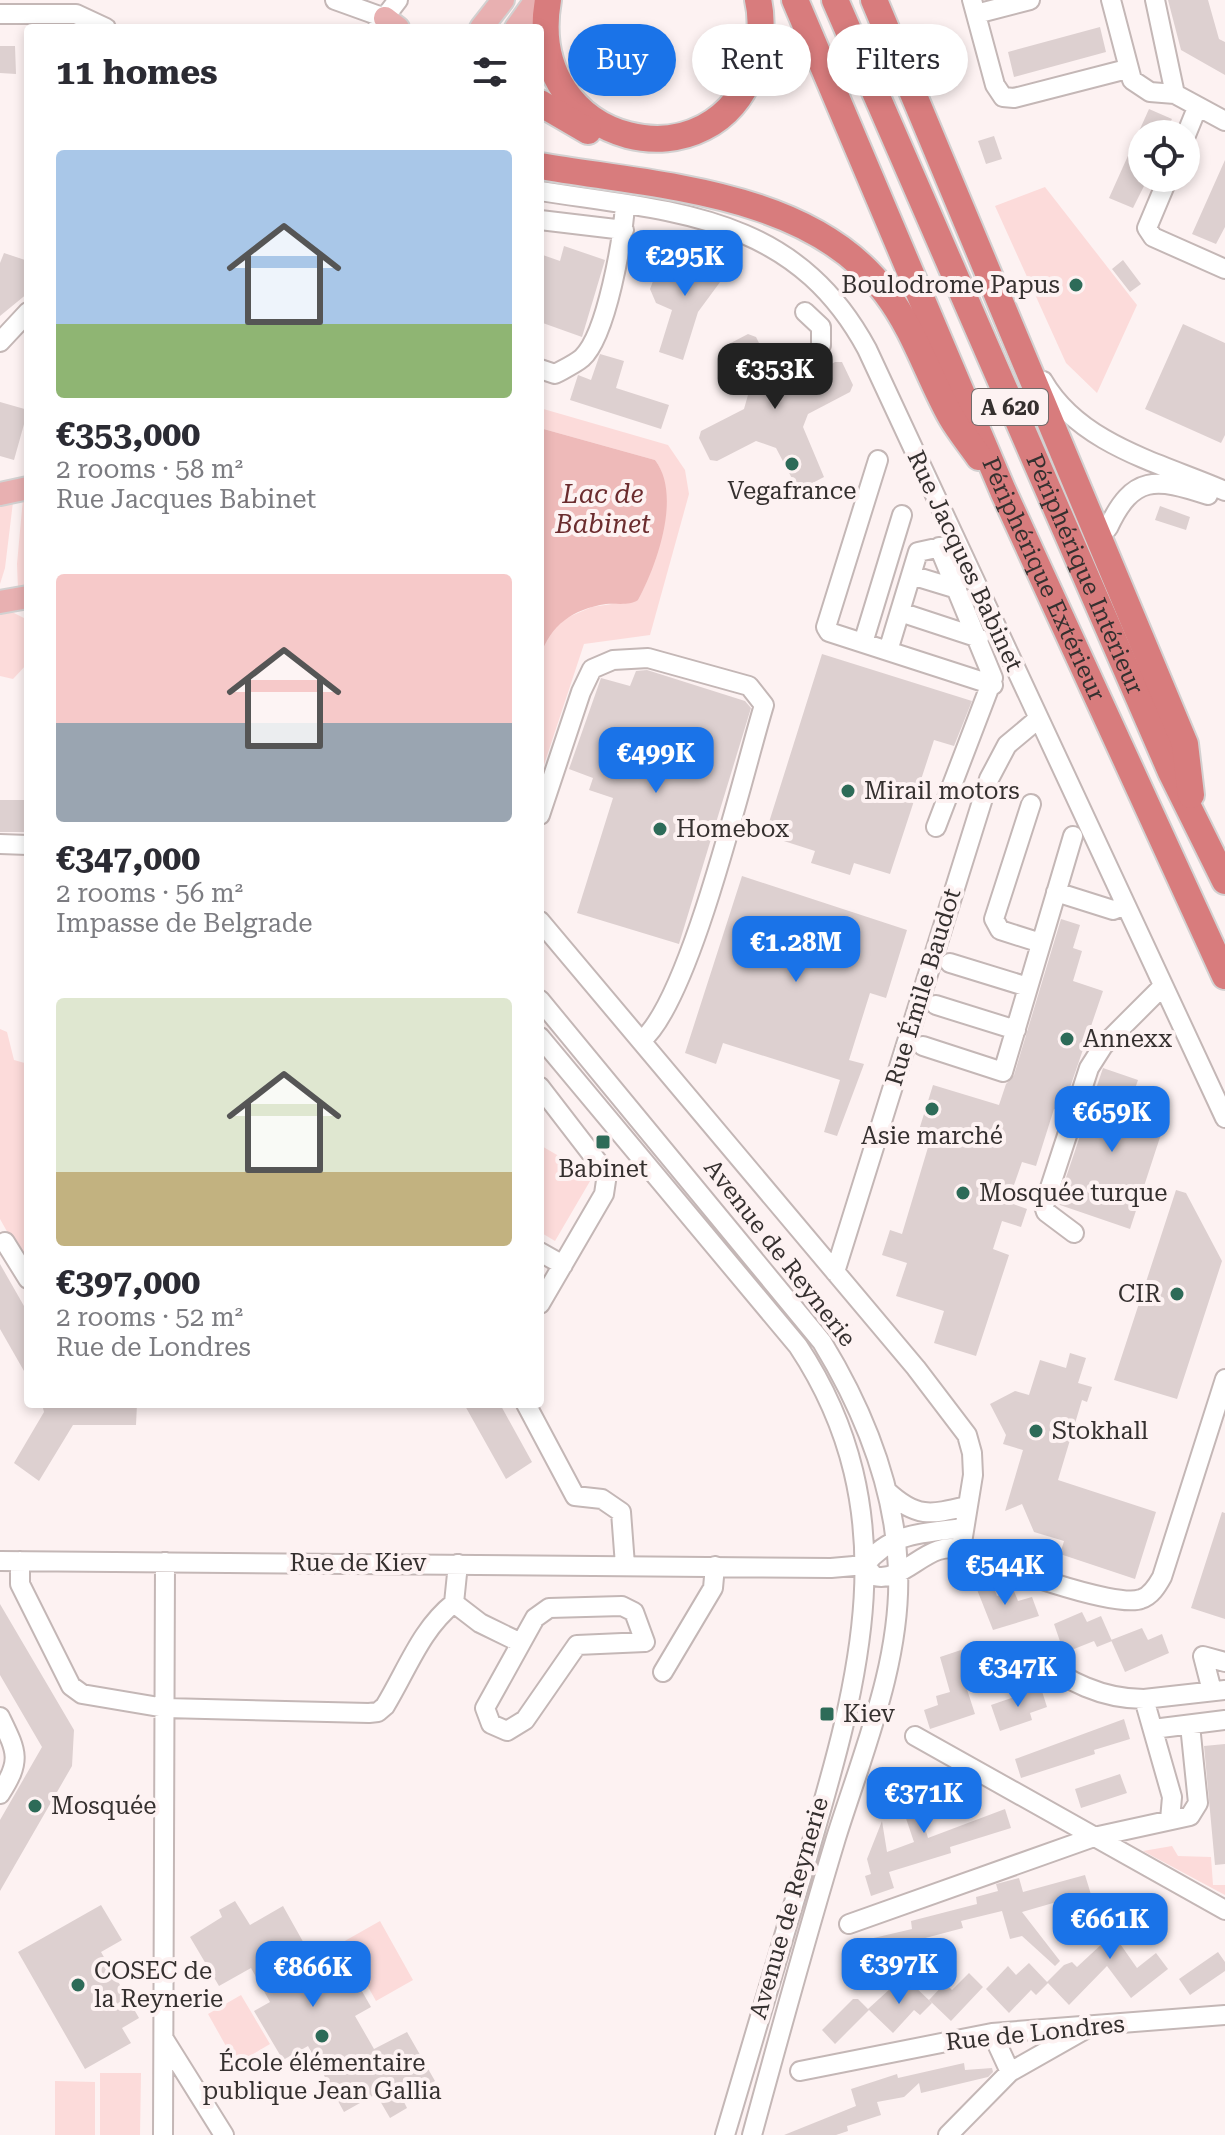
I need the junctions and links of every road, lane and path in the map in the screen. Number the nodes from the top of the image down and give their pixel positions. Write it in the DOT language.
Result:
graph roads {
  1 [pos="335,0"];
  2 [pos="503,0"];
  3 [pos="536,0"];
  4 [pos="548,0"];
  5 [pos="758,0"];
  6 [pos="795,0"];
  7 [pos="835,0"];
  8 [pos="874,0"];
  9 [pos="1030,0"];
  10 [pos="1111,0"];
  11 [pos="1155,0"];
  12 [pos="974,7"];
  13 [pos="0,14"];
  14 [pos="388,20"];
  15 [pos="97,24"];
  16 [pos="484,24"];
  17 [pos="519,24"];
  18 [pos="1127,69"];
  19 [pos="1175,94"];
  20 [pos="544,105"];
  21 [pos="1197,108"];
  22 [pos="1192,120"];
  23 [pos="1225,121"];
  24 [pos="611,132"];
  25 [pos="544,167"];
  26 [pos="544,192"];
  27 [pos="1162,192"];
  28 [pos="625,204"];
  29 [pos="544,220"];
  30 [pos="624,230"];
  31 [pos="1225,269"];
  32 [pos="815,302"];
  33 [pos="24,316"];
  34 [pos="0,342"];
  35 [pos="821,345"];
  36 [pos="1019,345"];
  37 [pos="544,370"];
  38 [pos="878,460"];
  39 [pos="24,489"];
  40 [pos="1003,491"];
  41 [pos="1225,491"];
  42 [pos="0,494"];
  43 [pos="1225,501"];
  44 [pos="902,515"];
  45 [pos="1108,528"];
  46 [pos="948,545"];
  47 [pos="911,575"];
  48 [pos="957,589"];
  49 [pos="24,598"];
  50 [pos="0,602"];
  51 [pos="900,612"];
  52 [pos="979,638"];
  53 [pos="863,643"];
  54 [pos="888,651"];
  55 [pos="993,685"];
  56 [pos="1038,719"];
  57 [pos="544,804"];
  58 [pos="1031,804"];
  59 [pos="1192,811"];
  60 [pos="936,827"];
  61 [pos="1073,836"];
  62 [pos="0,844"];
  63 [pos="24,845"];
  64 [pos="1225,881"];
  65 [pos="1056,892"];
  66 [pos="1125,905"];
  67 [pos="544,926"];
  68 [pos="1041,943"];
  69 [pos="950,963"];
  70 [pos="1225,976"];
  71 [pos="1163,986"];
  72 [pos="1028,987"];
  73 [pos="544,1005"];
  74 [pos="936,1005"];
  75 [pos="1016,1030"];
  76 [pos="641,1041"];
  77 [pos="544,1042"];
  78 [pos="923,1046"];
  79 [pos="544,1092"];
  80 [pos="1225,1118"];
  81 [pos="1074,1233"];
  82 [pos="5,1242"];
  83 [pos="544,1254"];
  84 [pos="563,1265"];
  85 [pos="835,1272"];
  86 [pos="24,1273"];
  87 [pos="544,1297"];
  88 [pos="1225,1379"];
  89 [pos="528,1408"];
  90 [pos="887,1491"];
  91 [pos="967,1506"];
  92 [pos="964,1528"];
  93 [pos="896,1537"];
  94 [pos="961,1549"];
  95 [pos="0,1561"];
  96 [pos="20,1561"];
  97 [pos="165,1562"];
  98 [pos="458,1564"];
  99 [pos="625,1565"];
  100 [pos="865,1565"];
  101 [pos="715,1566"];
  102 [pos="899,1572"];
  103 [pos="454,1603"];
  104 [pos="519,1642"];
  105 [pos="1034,1657"];
  106 [pos="1225,1662"];
  107 [pos="663,1672"];
  108 [pos="1218,1690"];
  109 [pos="1144,1699"];
  110 [pos="165,1708"];
  111 [pos="0,1717"];
  112 [pos="1225,1720"];
  113 [pos="1190,1725"];
  114 [pos="1153,1729"];
  115 [pos="915,1736"];
  116 [pos="0,1794"];
  117 [pos="1170,1820"];
  118 [pos="1094,1837"];
  119 [pos="1225,1910"];
  120 [pos="849,1924"];
  121 [pos="1225,2015"];
  122 [pos="1092,2026"];
  123 [pos="992,2033"];
  124 [pos="163,2039"];
  125 [pos="800,2071"];
  126 [pos="1010,2072"];
  127 [pos="163,2135"];
  128 [pos="224,2135"];
  129 [pos="725,2135"];
  130 [pos="752,2135"];
  131 [pos="948,2135"];
  1 -- 14 [label="street"];
  2 -- 16 [label="main road"];
  3 -- 17 [label="main road"];
  4 -- 24 [label="highway"];
  5 -- 24 [label="highway"];
  6 -- 40 [label="highway, Périphérique Extérieur / A 620"];
  7 -- 59 [label="highway, Périphérique Intérieur / A 620"];
  8 -- 36 [label="highway"];
  9 -- 12 [label="street"];
  10 -- 18 [label="street"];
  11 -- 19 [label="street"];
  12 -- 18 [label="street"];
  13 -- 15 [label="street"];
  18 -- 19 [label="street"];
  19 -- 21 [label="street"];
  20 -- 24 [label="highway"];
  21 -- 22 [label="street"];
  21 -- 23 [label="street"];
  25 -- 40 [label="highway"];
  26 -- 28 [label="street, Rue Jacques Babinet"];
  27 -- 31 [label="street"];
  28 -- 30 [label="street"];
  28 -- 32 [label="street, Rue Jacques Babinet"];
  29 -- 30 [label="street"];
  30 -- 37 [label="street"];
  32 -- 35 [label="street"];
  32 -- 46 [label="street, Rue Jacques Babinet"];
  33 -- 34 [label="street"];
  36 -- 41 [label="street"];
  36 -- 59 [label="highway"];
  38 -- 53 [label="street"];
  39 -- 42 [label="main road"];
  40 -- 70 [label="highway, Périphérique Extérieur / A 620"];
  43 -- 45 [label="street"];
  44 -- 53 [label="street"];
  46 -- 47 [label="street"];
  46 -- 48 [label="street"];
  46 -- 56 [label="street, Rue Jacques Babinet"];
  47 -- 48 [label="street"];
  47 -- 51 [label="street"];
  48 -- 52 [label="street"];
  49 -- 50 [label="main road"];
  51 -- 52 [label="street"];
  51 -- 54 [label="street"];
  52 -- 55 [label="street"];
  53 -- 54 [label="street"];
  54 -- 55 [label="street"];
  55 -- 60 [label="street"];
  56 -- 66 [label="street, Rue Jacques Babinet"];
  56 -- 85 [label="street, Rue Émile Baudot"];
  57 -- 76 [label="street"];
  58 -- 68 [label="street"];
  59 -- 64 [label="highway, Périphérique Intérieur / A 620"];
  61 -- 65 [label="street"];
  62 -- 63 [label="street"];
  65 -- 66 [label="street"];
  65 -- 68 [label="street"];
  66 -- 71 [label="street, Rue Jacques Babinet"];
  67 -- 76 [label="street"];
  68 -- 72 [label="street"];
  69 -- 72 [label="street"];
  71 -- 80 [label="street, Rue Jacques Babinet"];
  71 -- 81 [label="street"];
  72 -- 75 [label="street"];
  73 -- 90 [label="street, Avenue de Reynerie"];
  74 -- 75 [label="street"];
  75 -- 78 [label="street"];
  76 -- 85 [label="street"];
  77 -- 100 [label="street, Avenue de Reynerie"];
  79 -- 84 [label="street"];
  82 -- 86 [label="street"];
  83 -- 84 [label="street"];
  84 -- 87 [label="street"];
  85 -- 91 [label="street"];
  88 -- 94 [label="street"];
  89 -- 99 [label="street"];
  90 -- 91 [label="street"];
  90 -- 93 [label="street, Avenue de Reynerie"];
  91 -- 92 [label="street"];
  92 -- 93 [label="street"];
  92 -- 94 [label="street"];
  93 -- 100 [label="street"];
  93 -- 102 [label="street, Avenue de Reynerie"];
  94 -- 102 [label="street"];
  95 -- 96 [label="street, Rue de Kiev"];
  96 -- 97 [label="street, Rue de Kiev"];
  96 -- 110 [label="street"];
  97 -- 98 [label="street, Rue de Kiev"];
  97 -- 110 [label="street"];
  98 -- 99 [label="street, Rue de Kiev"];
  98 -- 103 [label="street"];
  99 -- 101 [label="street, Rue de Kiev"];
  100 -- 101 [label="street, Rue de Kiev"];
  100 -- 102 [label="street"];
  100 -- 129 [label="street, Avenue de Reynerie"];
  101 -- 107 [label="street"];
  102 -- 130 [label="street, Avenue de Reynerie"];
  103 -- 104 [label="street"];
  103 -- 110 [label="street"];
  104 -- 104 [label="street"];
  105 -- 109 [label="street"];
  106 -- 108 [label="street"];
  108 -- 109 [label="street"];
  109 -- 114 [label="street"];
  110 -- 124 [label="street"];
  111 -- 116 [label="street"];
  112 -- 113 [label="street"];
  113 -- 114 [label="street"];
  113 -- 117 [label="street"];
  114 -- 117 [label="street"];
  115 -- 118 [label="street"];
  117 -- 118 [label="street"];
  118 -- 119 [label="street"];
  118 -- 120 [label="street"];
  121 -- 122 [label="street, Rue de Londres"];
  122 -- 123 [label="street, Rue de Londres"];
  122 -- 126 [label="street"];
  123 -- 125 [label="street, Rue de Londres"];
  123 -- 126 [label="street"];
  124 -- 127 [label="street"];
  124 -- 128 [label="street"];
  126 -- 131 [label="street"];
}
